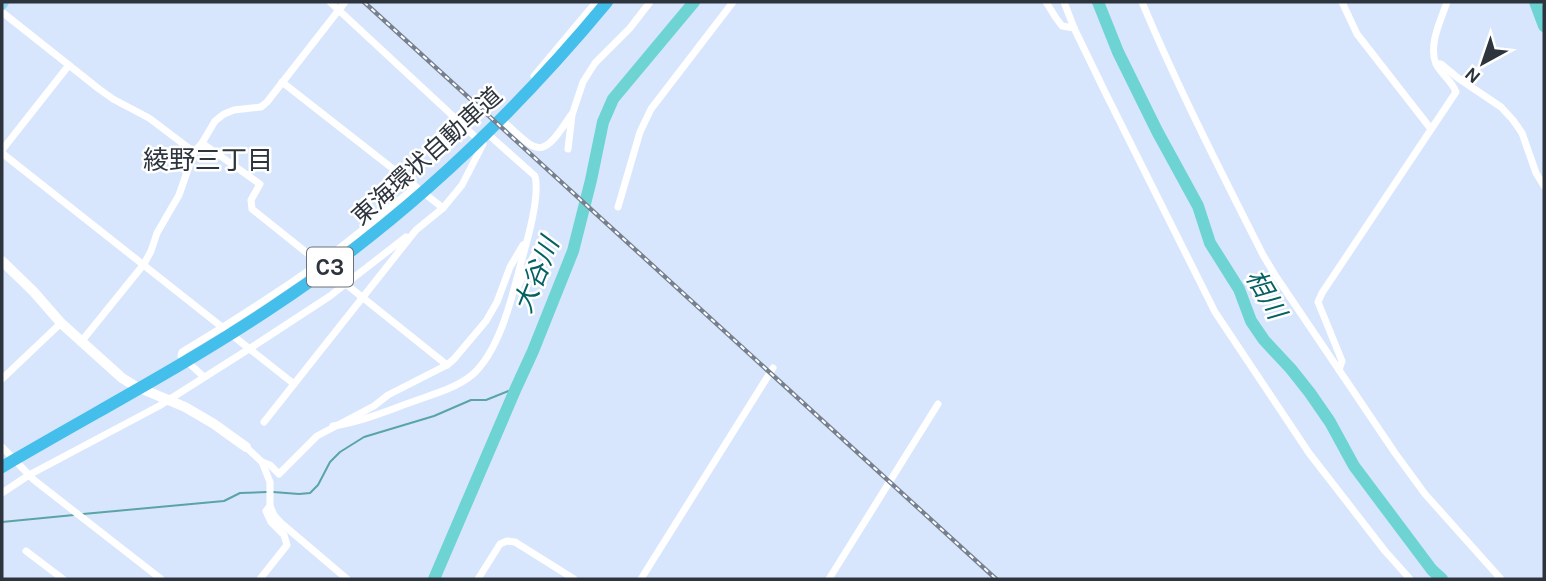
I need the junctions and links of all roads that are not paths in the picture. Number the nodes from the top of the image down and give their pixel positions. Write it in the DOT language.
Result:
graph roads {
  1 [pos="330,2"];
  2 [pos="345,2"];
  3 [pos="596,2"];
  4 [pos="607,2"];
  5 [pos="650,2"];
  6 [pos="733,2"];
  7 [pos="1046,2"];
  8 [pos="1064,2"];
  9 [pos="1142,2"];
  10 [pos="1342,2"];
  11 [pos="1447,2"];
  12 [pos="339,10"];
  13 [pos="2,12"];
  14 [pos="1074,28"];
  15 [pos="1437,64"];
  16 [pos="69,65"];
  17 [pos="282,82"];
  18 [pos="572,115"];
  19 [pos="502,120"];
  20 [pos="1431,129"];
  21 [pos="490,136"];
  22 [pos="202,143"];
  23 [pos="483,144"];
  24 [pos="568,149"];
  25 [pos="2,151"];
  26 [pos="194,152"];
  27 [pos="1544,186"];
  28 [pos="416,187"];
  29 [pos="443,208"];
  30 [pos="618,208"];
  31 [pos="416,230"];
  32 [pos="545,234"];
  33 [pos="528,235"];
  34 [pos="2,261"];
  35 [pos="320,263"];
  36 [pos="144,264"];
  37 [pos="346,284"];
  38 [pos="512,296"];
  39 [pos="363,297"];
  40 [pos="61,323"];
  41 [pos="222,328"];
  42 [pos="81,342"];
  43 [pos="249,349"];
  44 [pos="447,365"];
  45 [pos="773,368"];
  46 [pos="1339,370"];
  47 [pos="204,377"];
  48 [pos="2,379"];
  49 [pos="294,384"];
  50 [pos="169,399"];
  51 [pos="938,404"];
  52 [pos="264,422"];
  53 [pos="333,426"];
  54 [pos="2,447"];
  55 [pos="246,447"];
  56 [pos="262,462"];
  57 [pos="2,467"];
  58 [pos="29,475"];
  59 [pos="2,492"];
  60 [pos="270,506"];
  61 [pos="26,551"];
  62 [pos="63,579"];
  63 [pos="162,579"];
  64 [pos="260,579"];
  65 [pos="347,579"];
  66 [pos="478,579"];
  67 [pos="574,579"];
  68 [pos="640,579"];
  69 [pos="829,579"];
  70 [pos="1410,579"];
  71 [pos="1501,579"];
  1 -- 12 [label="street"];
  2 -- 12 [label="street"];
  3 -- 19 [label="street"];
  4 -- 57 [label="highway, 東海環状自動車道 / C3"];
  5 -- 18 [label="street"];
  6 -- 30 [label="street"];
  7 -- 14 [label="street"];
  8 -- 14 [label="street"];
  9 -- 46 [label="street"];
  10 -- 20 [label="street"];
  11 -- 15 [label="street"];
  12 -- 17 [label="street"];
  12 -- 23 [label="street"];
  13 -- 16 [label="street"];
  14 -- 70 [label="street"];
  15 -- 20 [label="street"];
  15 -- 27 [label="street"];
  16 -- 25 [label="street"];
  16 -- 26 [label="street"];
  17 -- 22 [label="street"];
  17 -- 28 [label="street"];
  18 -- 19 [label="street"];
  18 -- 24 [label="street"];
  19 -- 21 [label="street"];
  20 -- 46 [label="street"];
  21 -- 23 [label="street"];
  21 -- 33 [label="street"];
  22 -- 26 [label="street"];
  22 -- 35 [label="street"];
  23 -- 29 [label="street"];
  25 -- 36 [label="street"];
  26 -- 36 [label="street"];
  28 -- 29 [label="street"];
  28 -- 35 [label="street"];
  29 -- 31 [label="street"];
  31 -- 37 [label="street"];
  31 -- 39 [label="street"];
  32 -- 38 [label="street"];
  33 -- 38 [label="street"];
  33 -- 44 [label="street"];
  34 -- 40 [label="street"];
  35 -- 37 [label="street"];
  35 -- 41 [label="street"];
  36 -- 41 [label="street"];
  36 -- 42 [label="street"];
  37 -- 39 [label="street"];
  37 -- 43 [label="street"];
  38 -- 53 [label="street"];
  39 -- 44 [label="street"];
  39 -- 49 [label="street"];
  40 -- 42 [label="street"];
  40 -- 48 [label="street"];
  41 -- 43 [label="street"];
  41 -- 47 [label="street"];
  42 -- 50 [label="street"];
  43 -- 47 [label="street"];
  43 -- 49 [label="street"];
  44 -- 53 [label="street"];
  45 -- 68 [label="street"];
  46 -- 71 [label="street"];
  47 -- 50 [label="street"];
  49 -- 52 [label="street"];
  50 -- 55 [label="street"];
  50 -- 58 [label="street"];
  51 -- 69 [label="street"];
  53 -- 56 [label="street"];
  54 -- 58 [label="street"];
  55 -- 56 [label="street"];
  56 -- 60 [label="street"];
  58 -- 59 [label="street"];
  58 -- 63 [label="street"];
  60 -- 64 [label="street"];
  60 -- 65 [label="street"];
  61 -- 62 [label="street"];
  66 -- 67 [label="street"];
}
